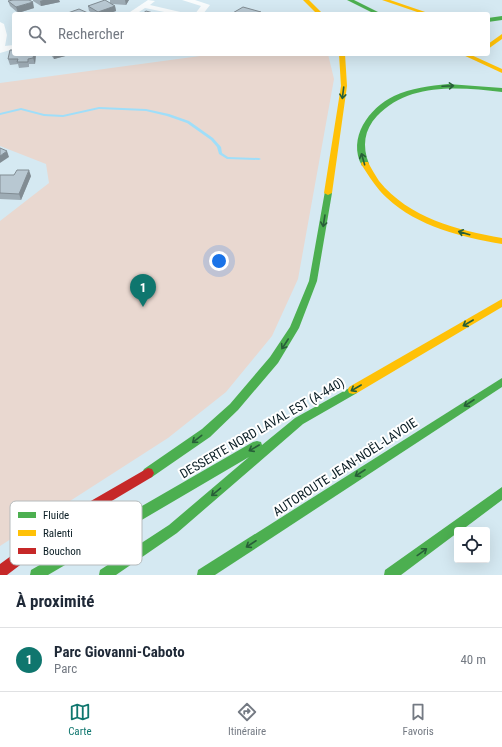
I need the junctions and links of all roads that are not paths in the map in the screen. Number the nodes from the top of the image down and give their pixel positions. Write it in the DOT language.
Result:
graph roads {
  1 [pos="152,0"];
  2 [pos="186,0"];
  3 [pos="306,0"];
  4 [pos="350,0"];
  5 [pos="370,0"];
  6 [pos="385,0"];
  7 [pos="145,6"];
  8 [pos="134,12"];
  9 [pos="175,12"];
  10 [pos="201,12"];
  11 [pos="318,12"];
  12 [pos="375,12"];
  13 [pos="397,12"];
  14 [pos="422,12"];
  15 [pos="502,18"];
  16 [pos="490,20"];
  17 [pos="0,24"];
  18 [pos="502,36"];
  19 [pos="490,45"];
  20 [pos="12,47"];
  21 [pos="0,49"];
  22 [pos="342,56"];
  23 [pos="473,56"];
  24 [pos="502,71"];
  25 [pos="502,90"];
  26 [pos="502,242"];
  27 [pos="502,303"];
  28 [pos="502,382"];
  29 [pos="299,421"];
  30 [pos="502,493"];
  31 [pos="101,501"];
  32 [pos="142,513"];
  33 [pos="142,549"];
  34 [pos="10,565"];
  35 [pos="53,565"];
  36 [pos="119,565"];
  37 [pos="0,572"];
  38 [pos="36,575"];
  39 [pos="105,575"];
  40 [pos="203,575"];
  41 [pos="390,575"];
  1 -- 7 [label="street"];
  2 -- 10 [label="street"];
  3 -- 11 [label="main road"];
  4 -- 12 [label="main road"];
  5 -- 13 [label="main road"];
  6 -- 14 [label="main road"];
  7 -- 8 [label="street"];
  7 -- 9 [label="street"];
  15 -- 16 [label="main road"];
  17 -- 21 [label="street"];
  18 -- 19 [label="main road"];
  20 -- 21 [label="street"];
  22 -- 31 [label="main road, one-way"];
  23 -- 24 [label="main road"];
  26 -- 25 [label="main road, one-way"];
  27 -- 29 [label="main road, DESSERTE NORD LAVAL EST (A-440), one-way"];
  28 -- 40 [label="main road, AUTOROUTE JEAN-NOËL-LAVOIE, one-way"];
  29 -- 32 [label="main road, DESSERTE NORD LAVAL EST (A-440), one-way"];
  29 -- 33 [label="main road, one-way"];
  41 -- 30 [label="main road, one-way"];
  34 -- 37 [label="main road, one-way"];
  35 -- 38 [label="main road, DESSERTE NORD LAVAL EST (A-440), one-way"];
  36 -- 39 [label="main road, one-way"];
}
